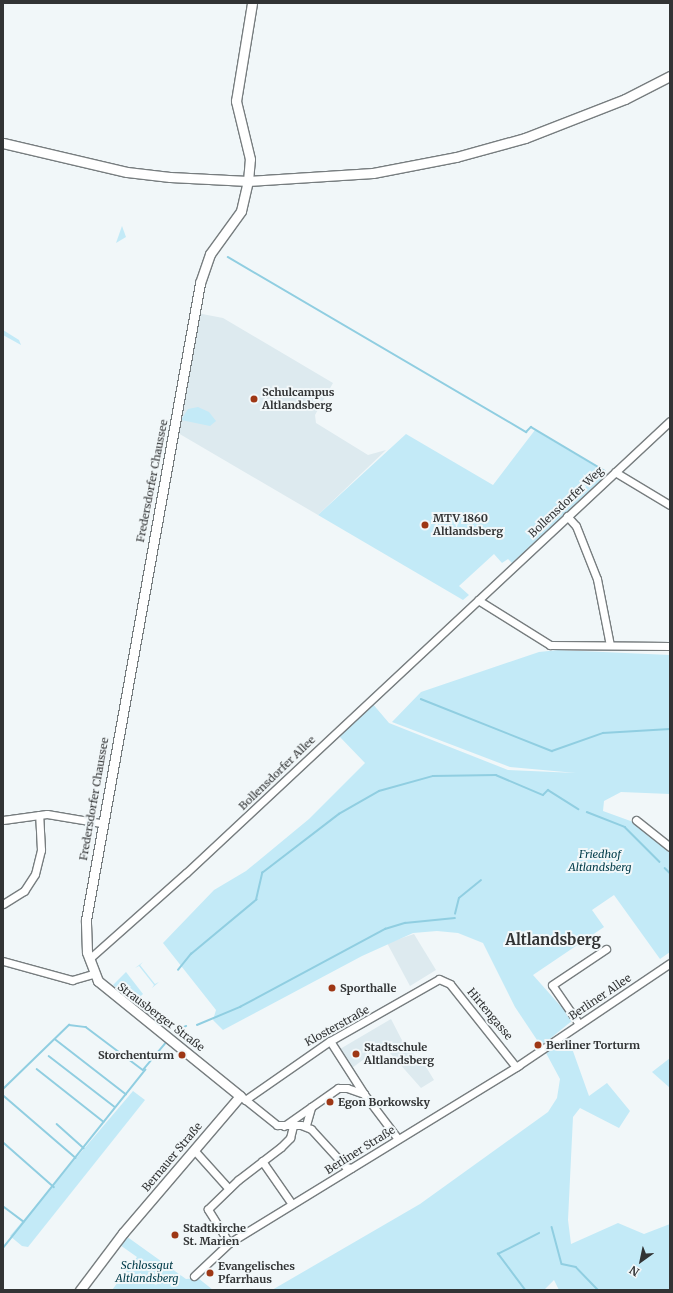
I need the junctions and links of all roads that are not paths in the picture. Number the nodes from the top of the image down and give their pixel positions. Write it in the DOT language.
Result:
graph roads {
  1 [pos="252,3"];
  2 [pos="670,76"];
  3 [pos="3,143"];
  4 [pos="248,181"];
  5 [pos="670,421"];
  6 [pos="615,472"];
  7 [pos="670,505"];
  8 [pos="567,516"];
  9 [pos="478,600"];
  10 [pos="610,645"];
  11 [pos="670,646"];
  12 [pos="39,815"];
  13 [pos="3,820"];
  14 [pos="636,820"];
  15 [pos="101,823"];
  16 [pos="670,847"];
  17 [pos="3,904"];
  18 [pos="606,949"];
  19 [pos="88,958"];
  20 [pos="3,961"];
  21 [pos="670,963"];
  22 [pos="93,974"];
  23 [pos="444,979"];
  24 [pos="579,1024"];
  25 [pos="330,1041"];
  26 [pos="543,1049"];
  27 [pos="516,1067"];
  28 [pos="352,1078"];
  29 [pos="338,1088"];
  30 [pos="364,1094"];
  31 [pos="243,1098"];
  32 [pos="311,1107"];
  33 [pos="306,1125"];
  34 [pos="284,1126"];
  35 [pos="293,1126"];
  36 [pos="398,1139"];
  37 [pos="194,1150"];
  38 [pos="262,1161"];
  39 [pos="351,1168"];
  40 [pos="229,1189"];
  41 [pos="292,1204"];
  42 [pos="229,1243"];
  43 [pos="194,1276"];
  44 [pos="80,1290"];
  1 -- 4 [label="main road, Fredersdorfer Chaussee"];
  2 -- 4 [label="main road"];
  3 -- 4 [label="main road"];
  4 -- 15 [label="main road, Fredersdorfer Chaussee"];
  5 -- 6 [label="street, Bollensdorfer Weg"];
  6 -- 7 [label="street"];
  6 -- 8 [label="street, Bollensdorfer Weg"];
  8 -- 9 [label="street, Bollensdorfer Weg"];
  8 -- 10 [label="street"];
  9 -- 10 [label="street"];
  9 -- 19 [label="street, Bollensdorfer Allee"];
  10 -- 11 [label="street"];
  12 -- 13 [label="street"];
  12 -- 15 [label="street"];
  12 -- 17 [label="street"];
  14 -- 16 [label="street"];
  15 -- 19 [label="main road, Fredersdorfer Chaussee"];
  18 -- 24 [label="street"];
  19 -- 22 [label="main road, Fredersdorfer Chaussee"];
  20 -- 22 [label="street"];
  21 -- 24 [label="street, Berliner Allee"];
  22 -- 31 [label="main road, Strausberger Straße"];
  23 -- 25 [label="street, Klosterstraße"];
  23 -- 27 [label="street, Hirtengasse"];
  24 -- 26 [label="street, Berliner Allee"];
  25 -- 28 [label="street"];
  25 -- 31 [label="street, Klosterstraße"];
  26 -- 27 [label="street, Berliner Straße"];
  27 -- 36 [label="street, Berliner Straße"];
  28 -- 29 [label="street"];
  28 -- 30 [label="street"];
  29 -- 30 [label="street"];
  29 -- 32 [label="street"];
  30 -- 36 [label="street"];
  31 -- 34 [label="street, Strausberger Straße"];
  31 -- 37 [label="main road, Bernauer Straße"];
  32 -- 33 [label="street"];
  32 -- 34 [label="street"];
  33 -- 35 [label="street, Strausberger Straße"];
  33 -- 39 [label="street"];
  34 -- 35 [label="street, Strausberger Straße"];
  35 -- 38 [label="street"];
  36 -- 39 [label="street, Berliner Straße"];
  37 -- 40 [label="street"];
  37 -- 44 [label="main road, Bernauer Straße"];
  38 -- 40 [label="street"];
  38 -- 41 [label="street"];
  39 -- 41 [label="street, Berliner Straße"];
  40 -- 42 [label="street"];
  41 -- 42 [label="street, Berliner Straße"];
  42 -- 43 [label="street, Berliner Straße"];
}
